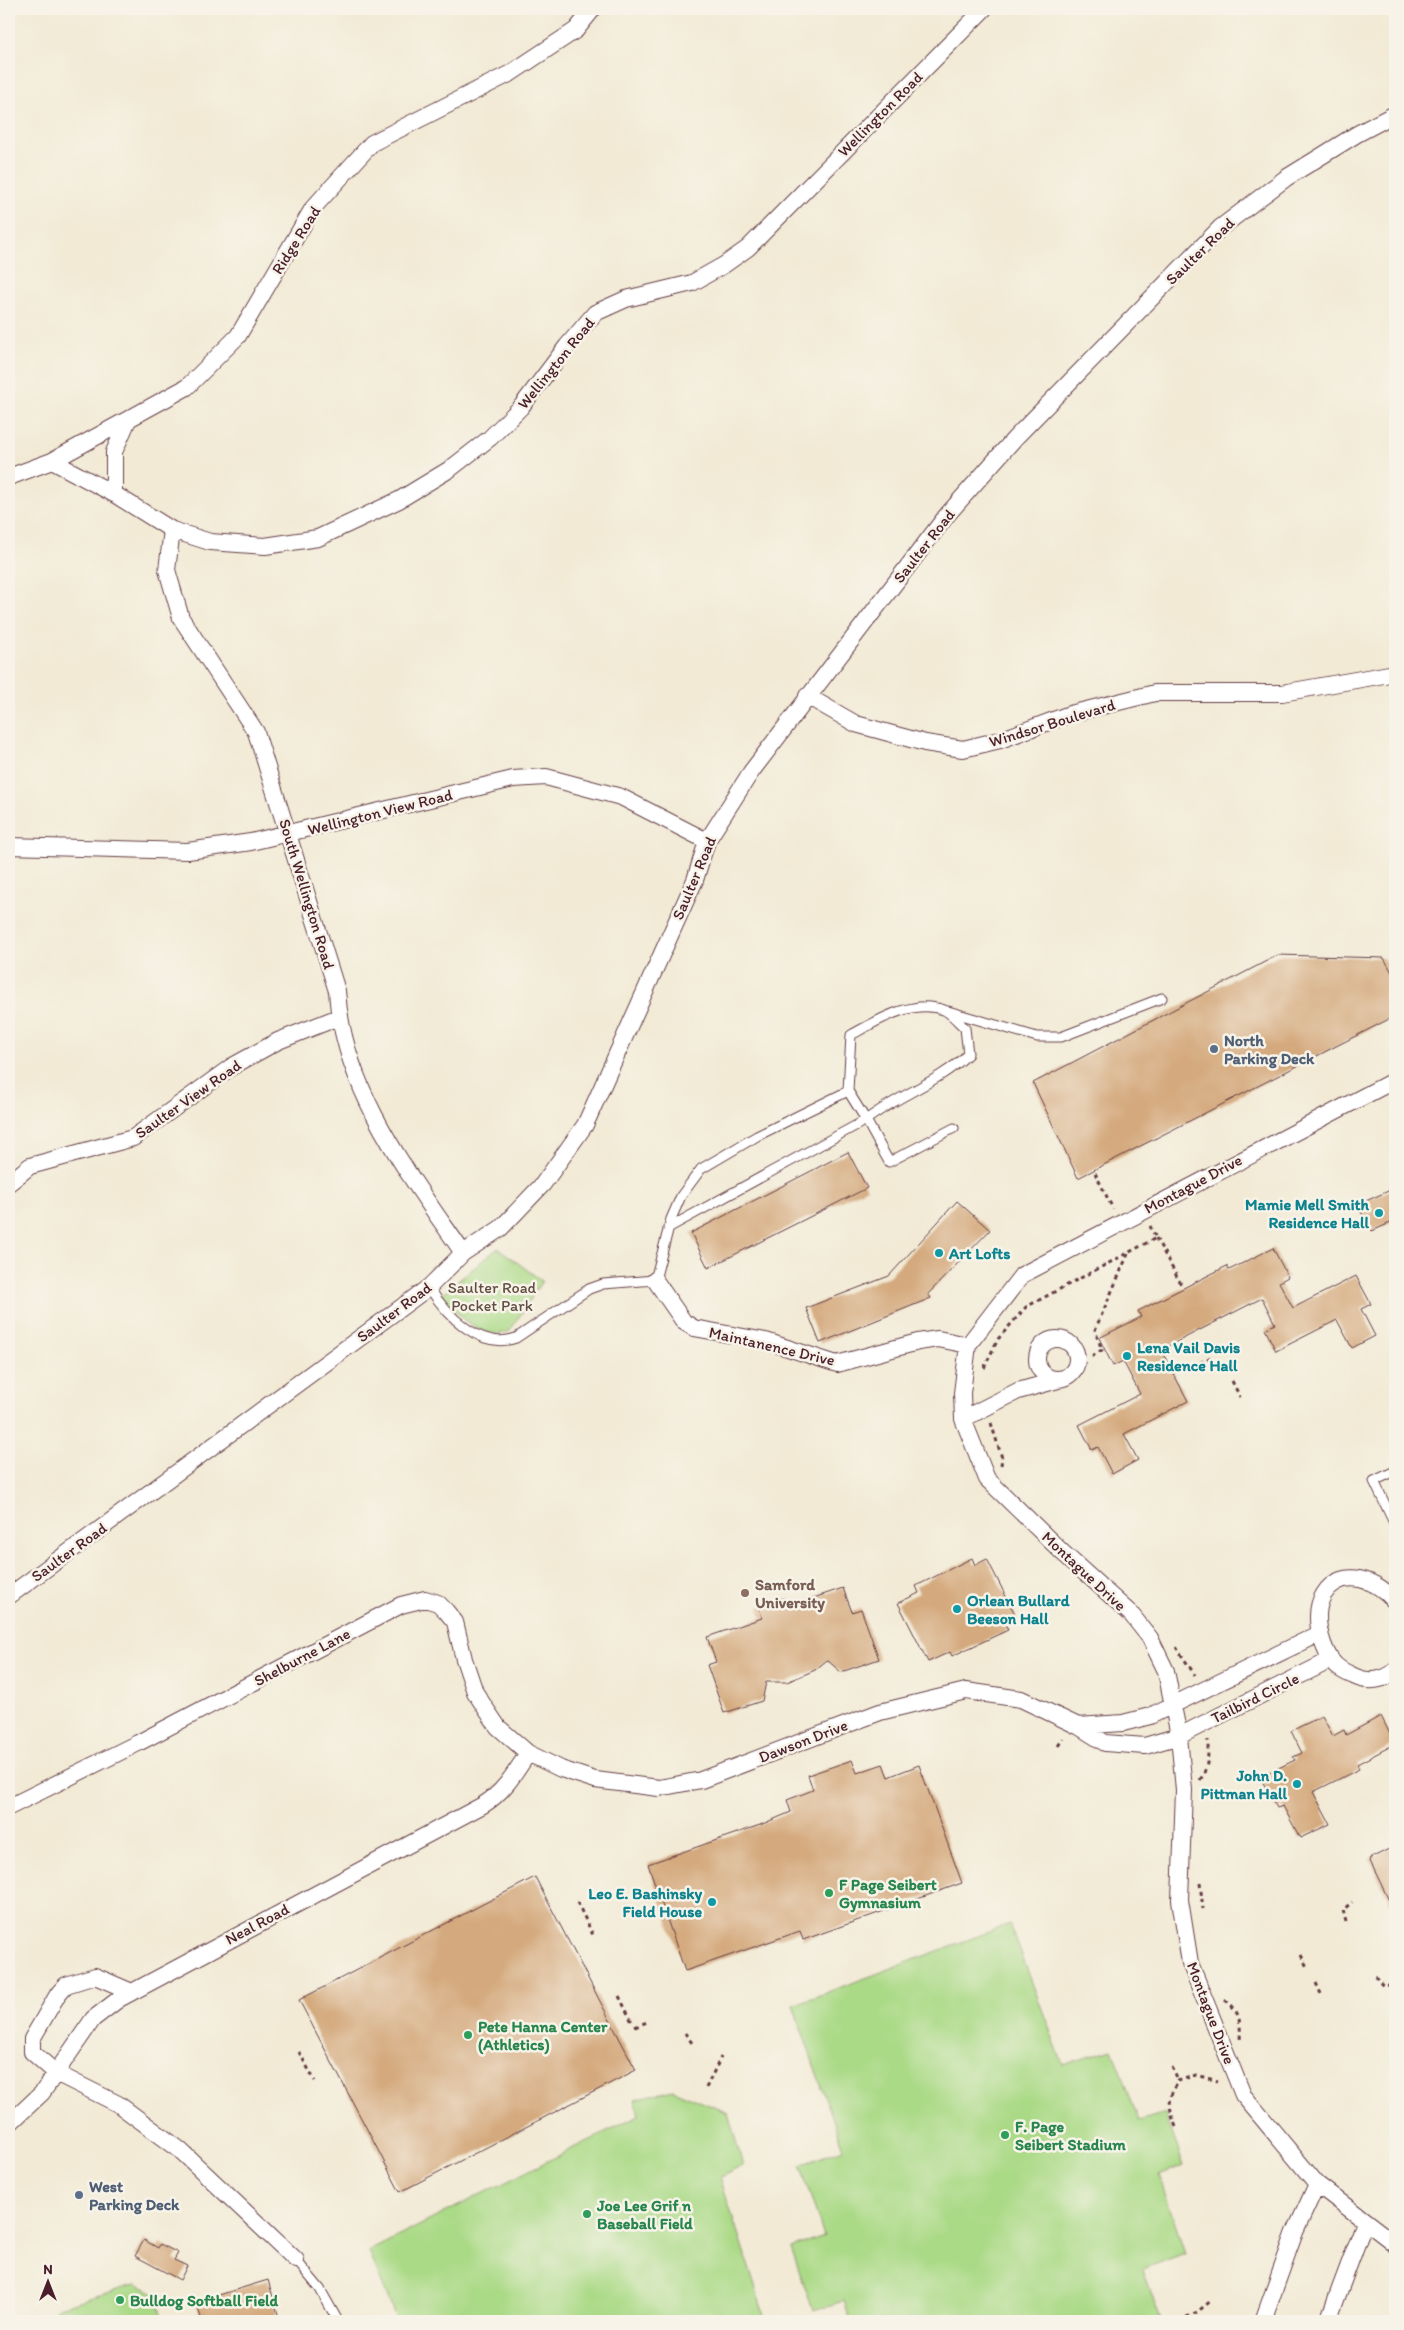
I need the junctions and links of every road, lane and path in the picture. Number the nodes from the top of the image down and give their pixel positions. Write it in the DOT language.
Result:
graph roads {
  1 [pos="593,9"];
  2 [pos="984,9"];
  3 [pos="1395,114"];
  4 [pos="128,420"];
  5 [pos="52,461"];
  6 [pos="9,478"];
  7 [pos="114,494"];
  8 [pos="172,530"];
  9 [pos="1395,673"];
  10 [pos="807,696"];
  11 [pos="289,834"];
  12 [pos="707,841"];
  13 [pos="9,846"];
  14 [pos="1162,998"];
  15 [pos="945,1010"];
  16 [pos="339,1017"];
  17 [pos="1395,1080"];
  18 [pos="848,1091"];
  19 [pos="866,1120"];
  20 [pos="954,1128"];
  21 [pos="1095,1173"];
  22 [pos="9,1183"];
  23 [pos="1114,1209"];
  24 [pos="1148,1222"];
  25 [pos="668,1228"];
  26 [pos="1156,1238"];
  27 [pos="463,1253"];
  28 [pos="1128,1253"];
  29 [pos="656,1280"];
  30 [pos="1182,1286"];
  31 [pos="429,1287"];
  32 [pos="968,1345"];
  33 [pos="1234,1346"];
  34 [pos="1224,1351"];
  35 [pos="1037,1356"];
  36 [pos="1092,1356"];
  37 [pos="1213,1356"];
  38 [pos="1200,1362"];
  39 [pos="982,1376"];
  40 [pos="1058,1380"];
  41 [pos="1232,1381"];
  42 [pos="1018,1391"];
  43 [pos="1240,1397"];
  44 [pos="986,1408"];
  45 [pos="963,1419"];
  46 [pos="1000,1470"];
  47 [pos="1395,1471"];
  48 [pos="1395,1525"];
  49 [pos="9,1596"];
  50 [pos="1395,1602"];
  51 [pos="1319,1634"];
  52 [pos="1174,1645"];
  53 [pos="1331,1660"];
  54 [pos="1395,1670"];
  55 [pos="1202,1692"];
  56 [pos="1173,1706"];
  57 [pos="1211,1720"];
  58 [pos="1078,1726"];
  59 [pos="1179,1736"];
  60 [pos="1063,1740"];
  61 [pos="1058,1746"];
  62 [pos="528,1753"];
  63 [pos="1199,1789"];
  64 [pos="9,1807"];
  65 [pos="1200,1880"];
  66 [pos="577,1902"];
  67 [pos="1352,1902"];
  68 [pos="1202,1909"];
  69 [pos="1346,1922"];
  70 [pos="594,1937"];
  71 [pos="1301,1955"];
  72 [pos="1308,1967"];
  73 [pos="1375,1976"];
  74 [pos="1316,1984"];
  75 [pos="1395,1984"];
  76 [pos="132,1992"];
  77 [pos="619,1996"];
  78 [pos="1322,1996"];
  79 [pos="649,2021"];
  80 [pos="632,2022"];
  81 [pos="635,2028"];
  82 [pos="685,2033"];
  83 [pos="692,2043"];
  84 [pos="299,2052"];
  85 [pos="721,2057"];
  86 [pos="1172,2067"];
  87 [pos="56,2073"];
  88 [pos="315,2081"];
  89 [pos="1178,2081"];
  90 [pos="1221,2082"];
  91 [pos="706,2088"];
  92 [pos="9,2124"];
  93 [pos="1176,2127"];
  94 [pos="1317,2184"];
  95 [pos="1365,2222"];
  96 [pos="1395,2244"];
  97 [pos="296,2260"];
  98 [pos="1212,2300"];
  99 [pos="338,2321"];
  100 [pos="1180,2321"];
  101 [pos="1263,2321"];
  102 [pos="1328,2321"];
  1 -- 4 [label="street, Ridge Road"];
  2 -- 8 [label="street, Wellington Road"];
  3 -- 10 [label="street, Saulter Road"];
  4 -- 5 [label="street, Ridge Road"];
  4 -- 7 [label="street"];
  5 -- 6 [label="street, Ridge Road"];
  5 -- 7 [label="street, Wellington Road"];
  7 -- 8 [label="street, Wellington Road"];
  8 -- 11 [label="street, South Wellington Road"];
  9 -- 10 [label="street, Windsor Boulevard"];
  10 -- 12 [label="street, Saulter Road"];
  11 -- 12 [label="street, Wellington View Road"];
  11 -- 13 [label="street, Wellington View Road"];
  11 -- 16 [label="street, South Wellington Road"];
  12 -- 27 [label="street, Saulter Road"];
  14 -- 15 [label="lane"];
  15 -- 18 [label="lane"];
  15 -- 19 [label="lane"];
  16 -- 22 [label="street, Saulter View Road"];
  16 -- 27 [label="street, South Wellington Road"];
  17 -- 32 [label="street, Montague Drive"];
  18 -- 19 [label="lane"];
  18 -- 25 [label="lane"];
  19 -- 20 [label="lane"];
  19 -- 25 [label="lane"];
  21 -- 23 [label="path"];
  24 -- 26 [label="path"];
  25 -- 29 [label="lane"];
  26 -- 28 [label="path"];
  26 -- 30 [label="path"];
  27 -- 31 [label="street, Saulter Road"];
  28 -- 36 [label="path"];
  28 -- 39 [label="path"];
  29 -- 31 [label="lane"];
  29 -- 32 [label="street, Maintanence Drive"];
  31 -- 49 [label="street, Saulter Road"];
  32 -- 45 [label="street, Montague Drive"];
  33 -- 34 [label="path"];
  35 -- 40 [label="street"];
  35 -- 40 [label="street"];
  35 -- 42 [label="street"];
  37 -- 38 [label="path"];
  40 -- 42 [label="street"];
  41 -- 43 [label="path"];
  42 -- 44 [label="street"];
  44 -- 45 [label="street"];
  44 -- 46 [label="path"];
  45 -- 56 [label="street, Montague Drive"];
  47 -- 48 [label="lane"];
  50 -- 51 [label="street"];
  51 -- 53 [label="street"];
  51 -- 55 [label="street, Tailbird Circle"];
  52 -- 55 [label="path"];
  53 -- 54 [label="street"];
  53 -- 57 [label="street, Tailbird Circle"];
  55 -- 56 [label="street, Tailbird Circle"];
  56 -- 58 [label="street, Dawson Drive"];
  56 -- 59 [label="street, Montague Drive"];
  57 -- 59 [label="street, Tailbird Circle"];
  57 -- 63 [label="path"];
  58 -- 59 [label="street, Dawson Drive"];
  58 -- 62 [label="street, Dawson Drive"];
  59 -- 94 [label="street, Montague Drive"];
  60 -- 61 [label="path"];
  62 -- 64 [label="street, Shelburne Lane"];
  62 -- 76 [label="street, Neal Road"];
  65 -- 68 [label="path"];
  66 -- 70 [label="path"];
  67 -- 69 [label="path"];
  71 -- 72 [label="path"];
  73 -- 75 [label="path"];
  74 -- 78 [label="path"];
  76 -- 87 [label="street, Neal Road"];
  76 -- 87 [label="street"];
  77 -- 80 [label="path"];
  79 -- 81 [label="path"];
  82 -- 83 [label="path"];
  84 -- 88 [label="path"];
  85 -- 91 [label="path"];
  86 -- 89 [label="path"];
  87 -- 92 [label="street, Neal Road"];
  87 -- 97 [label="street"];
  89 -- 90 [label="path"];
  89 -- 93 [label="path"];
  94 -- 95 [label="street, Montague Drive"];
  94 -- 101 [label="street"];
  95 -- 96 [label="street, Montague Drive"];
  95 -- 102 [label="street"];
  97 -- 99 [label="lane"];
  98 -- 100 [label="path"];
}
